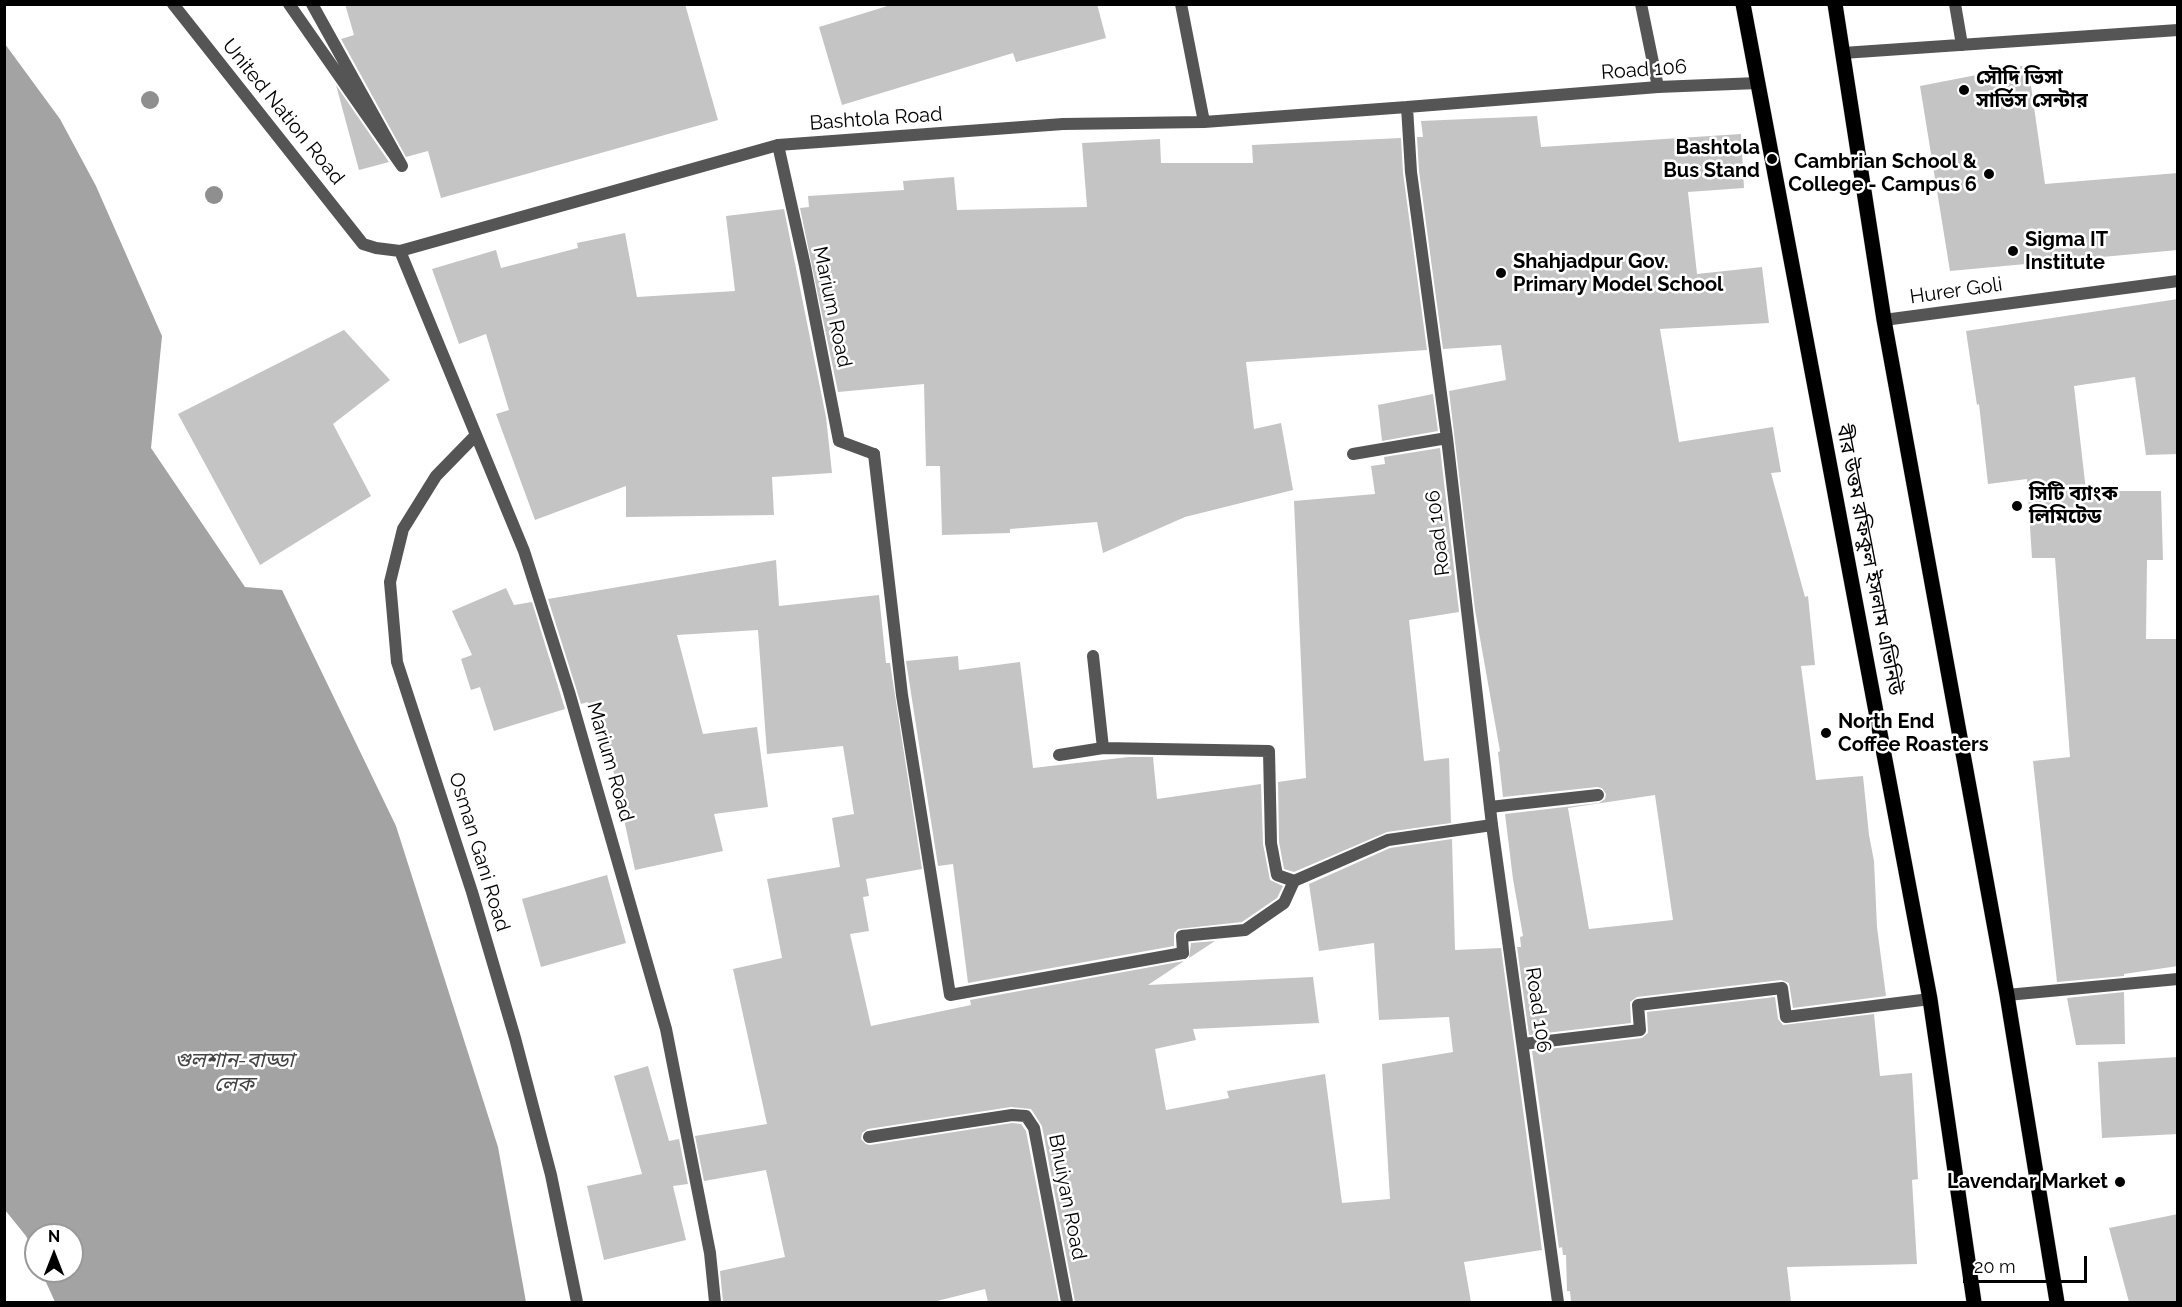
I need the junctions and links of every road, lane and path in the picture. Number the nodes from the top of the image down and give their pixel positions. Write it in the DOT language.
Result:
graph roads {
  1 [pos="173,4"];
  2 [pos="289,4"];
  3 [pos="312,4"];
  4 [pos="1181,4"];
  5 [pos="1641,4"];
  6 [pos="1743,4"];
  7 [pos="1836,4"];
  8 [pos="1955,4"];
  9 [pos="2178,30"];
  10 [pos="1962,45"];
  11 [pos="1844,53"];
  12 [pos="1758,83"];
  13 [pos="1658,87"];
  14 [pos="1407,107"];
  15 [pos="1204,122"];
  16 [pos="778,146"];
  17 [pos="363,244"];
  18 [pos="400,251"];
  19 [pos="2178,281"];
  20 [pos="1884,320"];
  21 [pos="476,435"];
  22 [pos="1447,438"];
  23 [pos="1353,454"];
  24 [pos="1093,657"];
  25 [pos="1103,748"];
  26 [pos="1059,755"];
  27 [pos="1598,795"];
  28 [pos="1490,807"];
  29 [pos="1492,825"];
  30 [pos="1294,881"];
  31 [pos="2178,980"];
  32 [pos="2007,995"];
  33 [pos="1930,999"];
  34 [pos="1523,1044"];
  35 [pos="869,1137"];
  36 [pos="577,1302"];
  37 [pos="714,1302"];
  38 [pos="1067,1302"];
  39 [pos="1558,1302"];
  40 [pos="1974,1302"];
  41 [pos="2057,1302"];
  1 -- 17 [label="street, United Nation Road"];
  2 -- 3 [label="street"];
  4 -- 15 [label="street"];
  5 -- 13 [label="street"];
  6 -- 12 [label="main road, বীর উত্তম রফিকুল ইসলাম এভিনিউ"];
  7 -- 11 [label="main road"];
  8 -- 10 [label="street"];
  9 -- 10 [label="street"];
  10 -- 11 [label="street"];
  11 -- 20 [label="main road"];
  12 -- 13 [label="street, Road 106"];
  12 -- 33 [label="main road, বীর উত্তম রফিকুল ইসলাম এভিনিউ"];
  13 -- 14 [label="street, Road 106"];
  14 -- 15 [label="street, Bashtola Road"];
  14 -- 22 [label="street, Road 106"];
  15 -- 16 [label="street, Bashtola Road"];
  16 -- 18 [label="street, Bashtola Road"];
  16 -- 30 [label="street, Marium Road"];
  17 -- 18 [label="street, Bashtola Road"];
  18 -- 21 [label="street, Marium Road"];
  19 -- 20 [label="street, Hurer Goli"];
  20 -- 32 [label="main road"];
  21 -- 36 [label="street, Osman Gani Road"];
  21 -- 37 [label="street, Marium Road"];
  22 -- 23 [label="street"];
  22 -- 28 [label="street, Road 106"];
  24 -- 25 [label="street"];
  25 -- 26 [label="street"];
  25 -- 30 [label="street"];
  27 -- 28 [label="street"];
  28 -- 29 [label="street, Road 106"];
  29 -- 30 [label="street"];
  29 -- 34 [label="street, Road 106"];
  31 -- 32 [label="street"];
  32 -- 41 [label="main road"];
  33 -- 34 [label="street"];
  33 -- 40 [label="main road, বীর উত্তম রফিকুল ইসলাম এভিনিউ"];
  34 -- 39 [label="street, Road 106"];
  35 -- 38 [label="street, Bhuiyan Road"];
}
